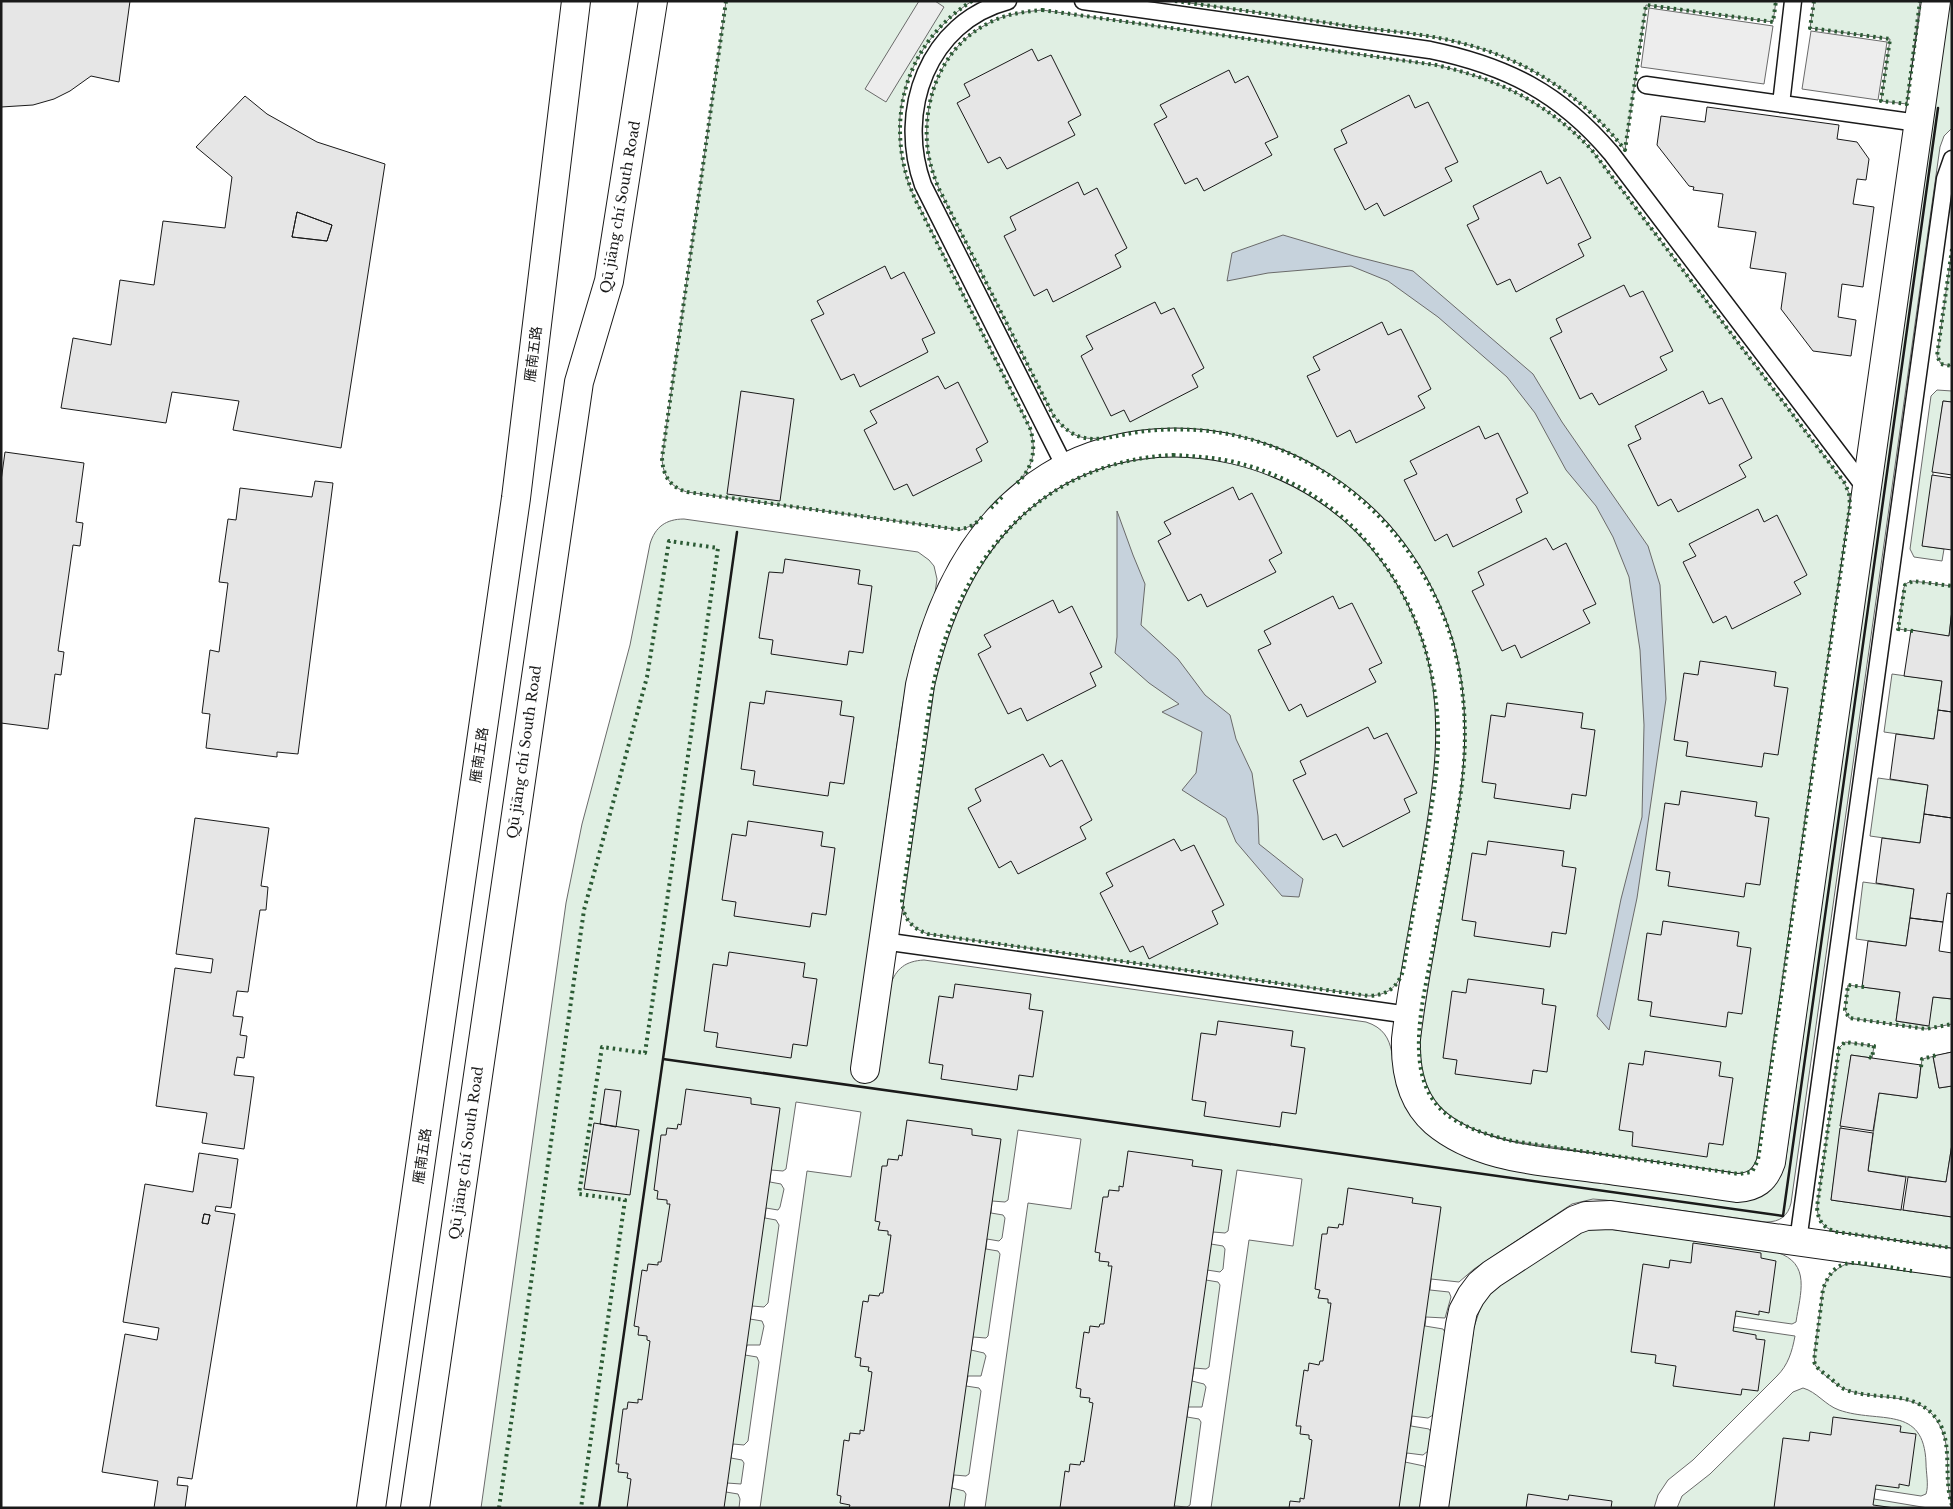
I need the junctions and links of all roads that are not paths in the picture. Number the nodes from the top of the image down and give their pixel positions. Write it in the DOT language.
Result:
graph roads {
  1 [pos="576,1"];
  2 [pos="653,1"];
  3 [pos="1008,1"];
  4 [pos="1083,1"];
  5 [pos="1793,1"];
  6 [pos="1936,1"];
  7 [pos="1646,85"];
  8 [pos="1781,104"];
  9 [pos="1918,123"];
  10 [pos="1952,159"];
  11 [pos="1066,468"];
  12 [pos="1866,488"];
  13 [pos="883,941"];
  14 [pos="1409,1015"];
  15 [pos="865,1069"];
  16 [pos="1798,1241"];
  17 [pos="1952,1263"];
  18 [pos="371,1508"];
  19 [pos="415,1508"];
  20 [pos="1434,1508"];
  1 -- 18 [label="street, 雁南五路"];
  2 -- 19 [label="street, Qū jiāng chí South Road"];
  3 -- 11 [label="lane"];
  4 -- 12 [label="lane"];
  5 -- 8 [label="lane"];
  6 -- 9 [label="street"];
  7 -- 8 [label="lane"];
  8 -- 9 [label="lane"];
  9 -- 12 [label="street"];
  10 -- 16 [label="lane"];
  11 -- 13 [label="street"];
  11 -- 14 [label="street"];
  12 -- 14 [label="street"];
  13 -- 14 [label="lane"];
  13 -- 15 [label="street"];
  16 -- 17 [label="street"];
  16 -- 20 [label="street"];
}
